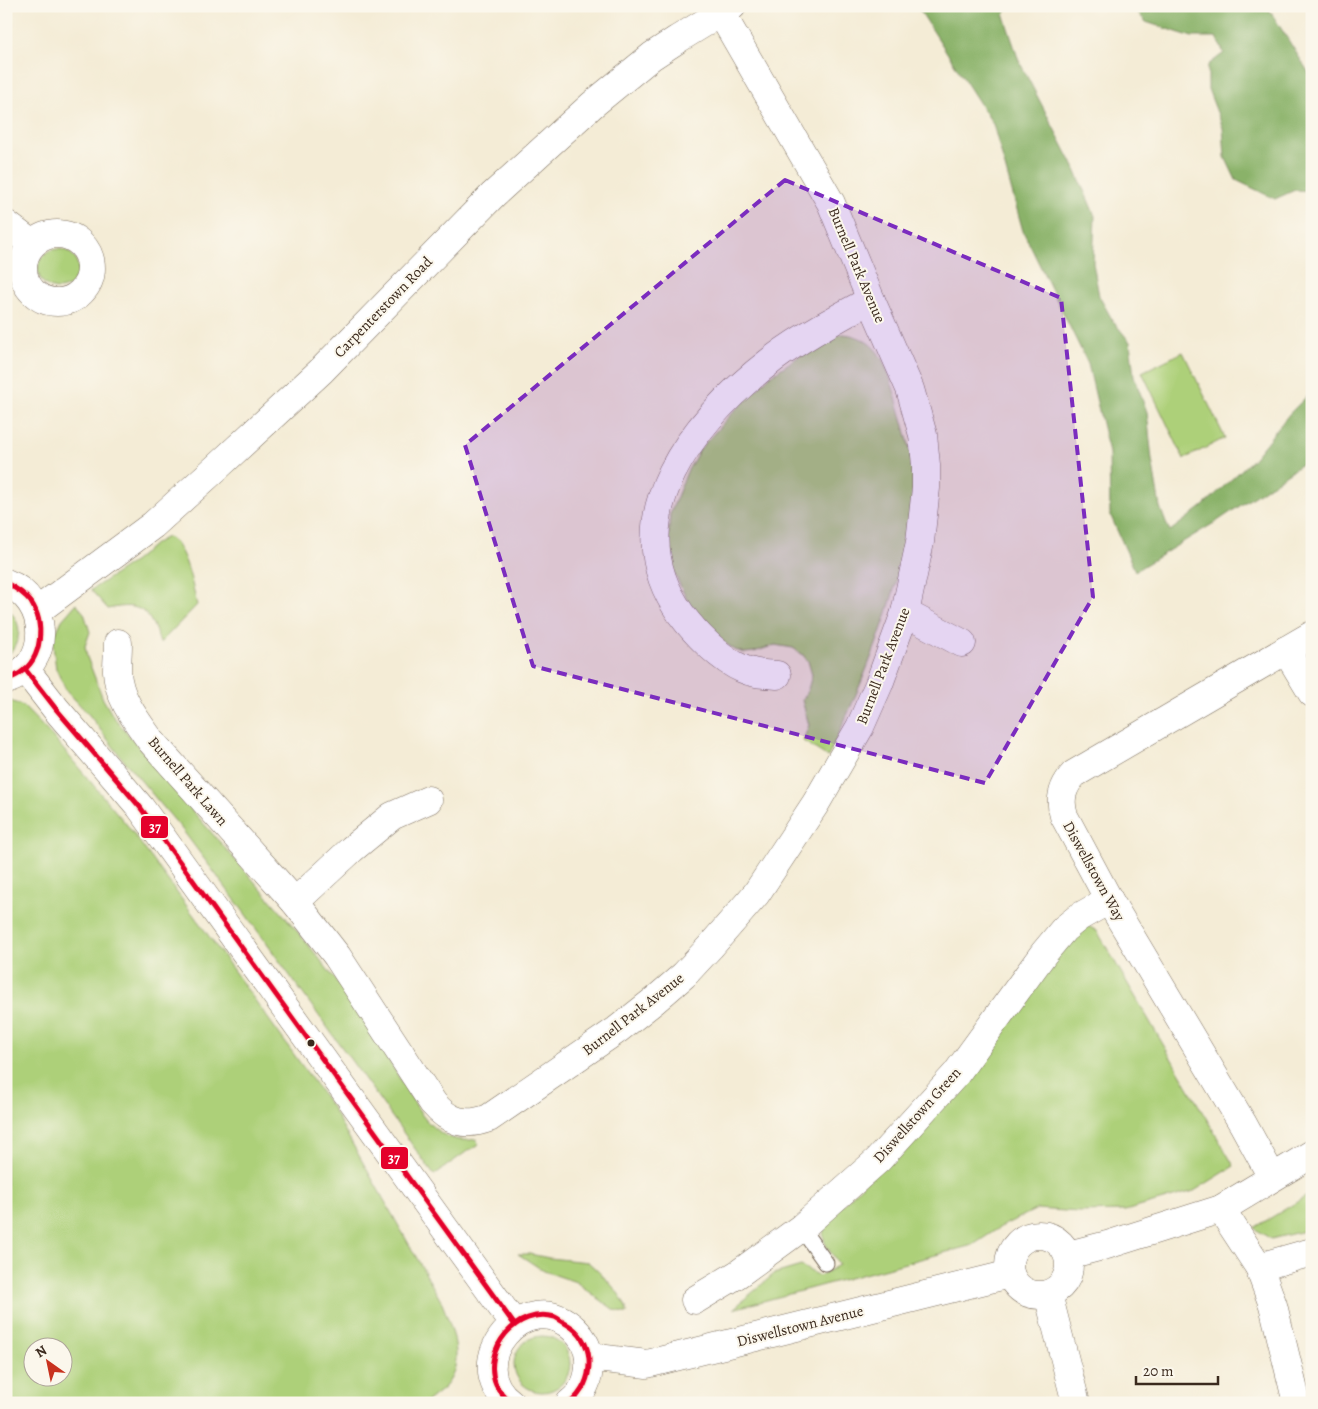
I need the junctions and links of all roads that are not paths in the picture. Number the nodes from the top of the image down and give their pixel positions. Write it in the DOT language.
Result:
graph roads {
  1 [pos="723,9"];
  2 [pos="6,224"];
  3 [pos="32,244"];
  4 [pos="871,300"];
  5 [pos="6,583"];
  6 [pos="37,611"];
  7 [pos="905,613"];
  8 [pos="1312,634"];
  9 [pos="962,643"];
  10 [pos="118,644"];
  11 [pos="1286,650"];
  12 [pos="16,675"];
  13 [pos="777,675"];
  14 [pos="1312,693"];
  15 [pos="428,800"];
  16 [pos="1109,900"];
  17 [pos="295,902"];
  18 [pos="456,1121"];
  19 [pos="1312,1154"];
  20 [pos="1272,1177"];
  21 [pos="1222,1209"];
  22 [pos="801,1228"];
  23 [pos="1312,1252"];
  24 [pos="1068,1255"];
  25 [pos="826,1263"];
  26 [pos="1259,1267"];
  27 [pos="1010,1274"];
  28 [pos="1048,1294"];
  29 [pos="695,1300"];
  30 [pos="514,1324"];
  31 [pos="589,1357"];
  32 [pos="506,1401"];
  33 [pos="570,1403"];
  34 [pos="1076,1403"];
  35 [pos="1297,1403"];
  1 -- 4 [label="street, Burnell Park Avenue"];
  1 -- 6 [label="street, Carpenterstown Road"];
  2 -- 3 [label="street"];
  4 -- 7 [label="street, Burnell Park Avenue"];
  4 -- 13 [label="street"];
  5 -- 6 [label="street"];
  6 -- 12 [label="street"];
  7 -- 9 [label="street"];
  7 -- 18 [label="street, Burnell Park Avenue"];
  8 -- 11 [label="street, Diswellstown Way"];
  10 -- 17 [label="street, Burnell Park Lawn"];
  11 -- 14 [label="street"];
  11 -- 16 [label="street, Diswellstown Way"];
  12 -- 30 [label="street"];
  15 -- 17 [label="street"];
  16 -- 20 [label="street, Diswellstown Way"];
  16 -- 22 [label="street, Diswellstown Green"];
  17 -- 18 [label="street, Burnell Park Lawn"];
  19 -- 20 [label="street"];
  20 -- 21 [label="street"];
  21 -- 24 [label="street"];
  21 -- 26 [label="street"];
  22 -- 25 [label="lane"];
  22 -- 29 [label="street, Diswellstown Green"];
  23 -- 26 [label="street"];
  24 -- 27 [label="street"];
  24 -- 28 [label="street"];
  26 -- 35 [label="street"];
  27 -- 28 [label="street"];
  27 -- 31 [label="street, Diswellstown Avenue"];
  28 -- 34 [label="street"];
  30 -- 31 [label="street"];
  30 -- 32 [label="street"];
  31 -- 33 [label="street"];
}
